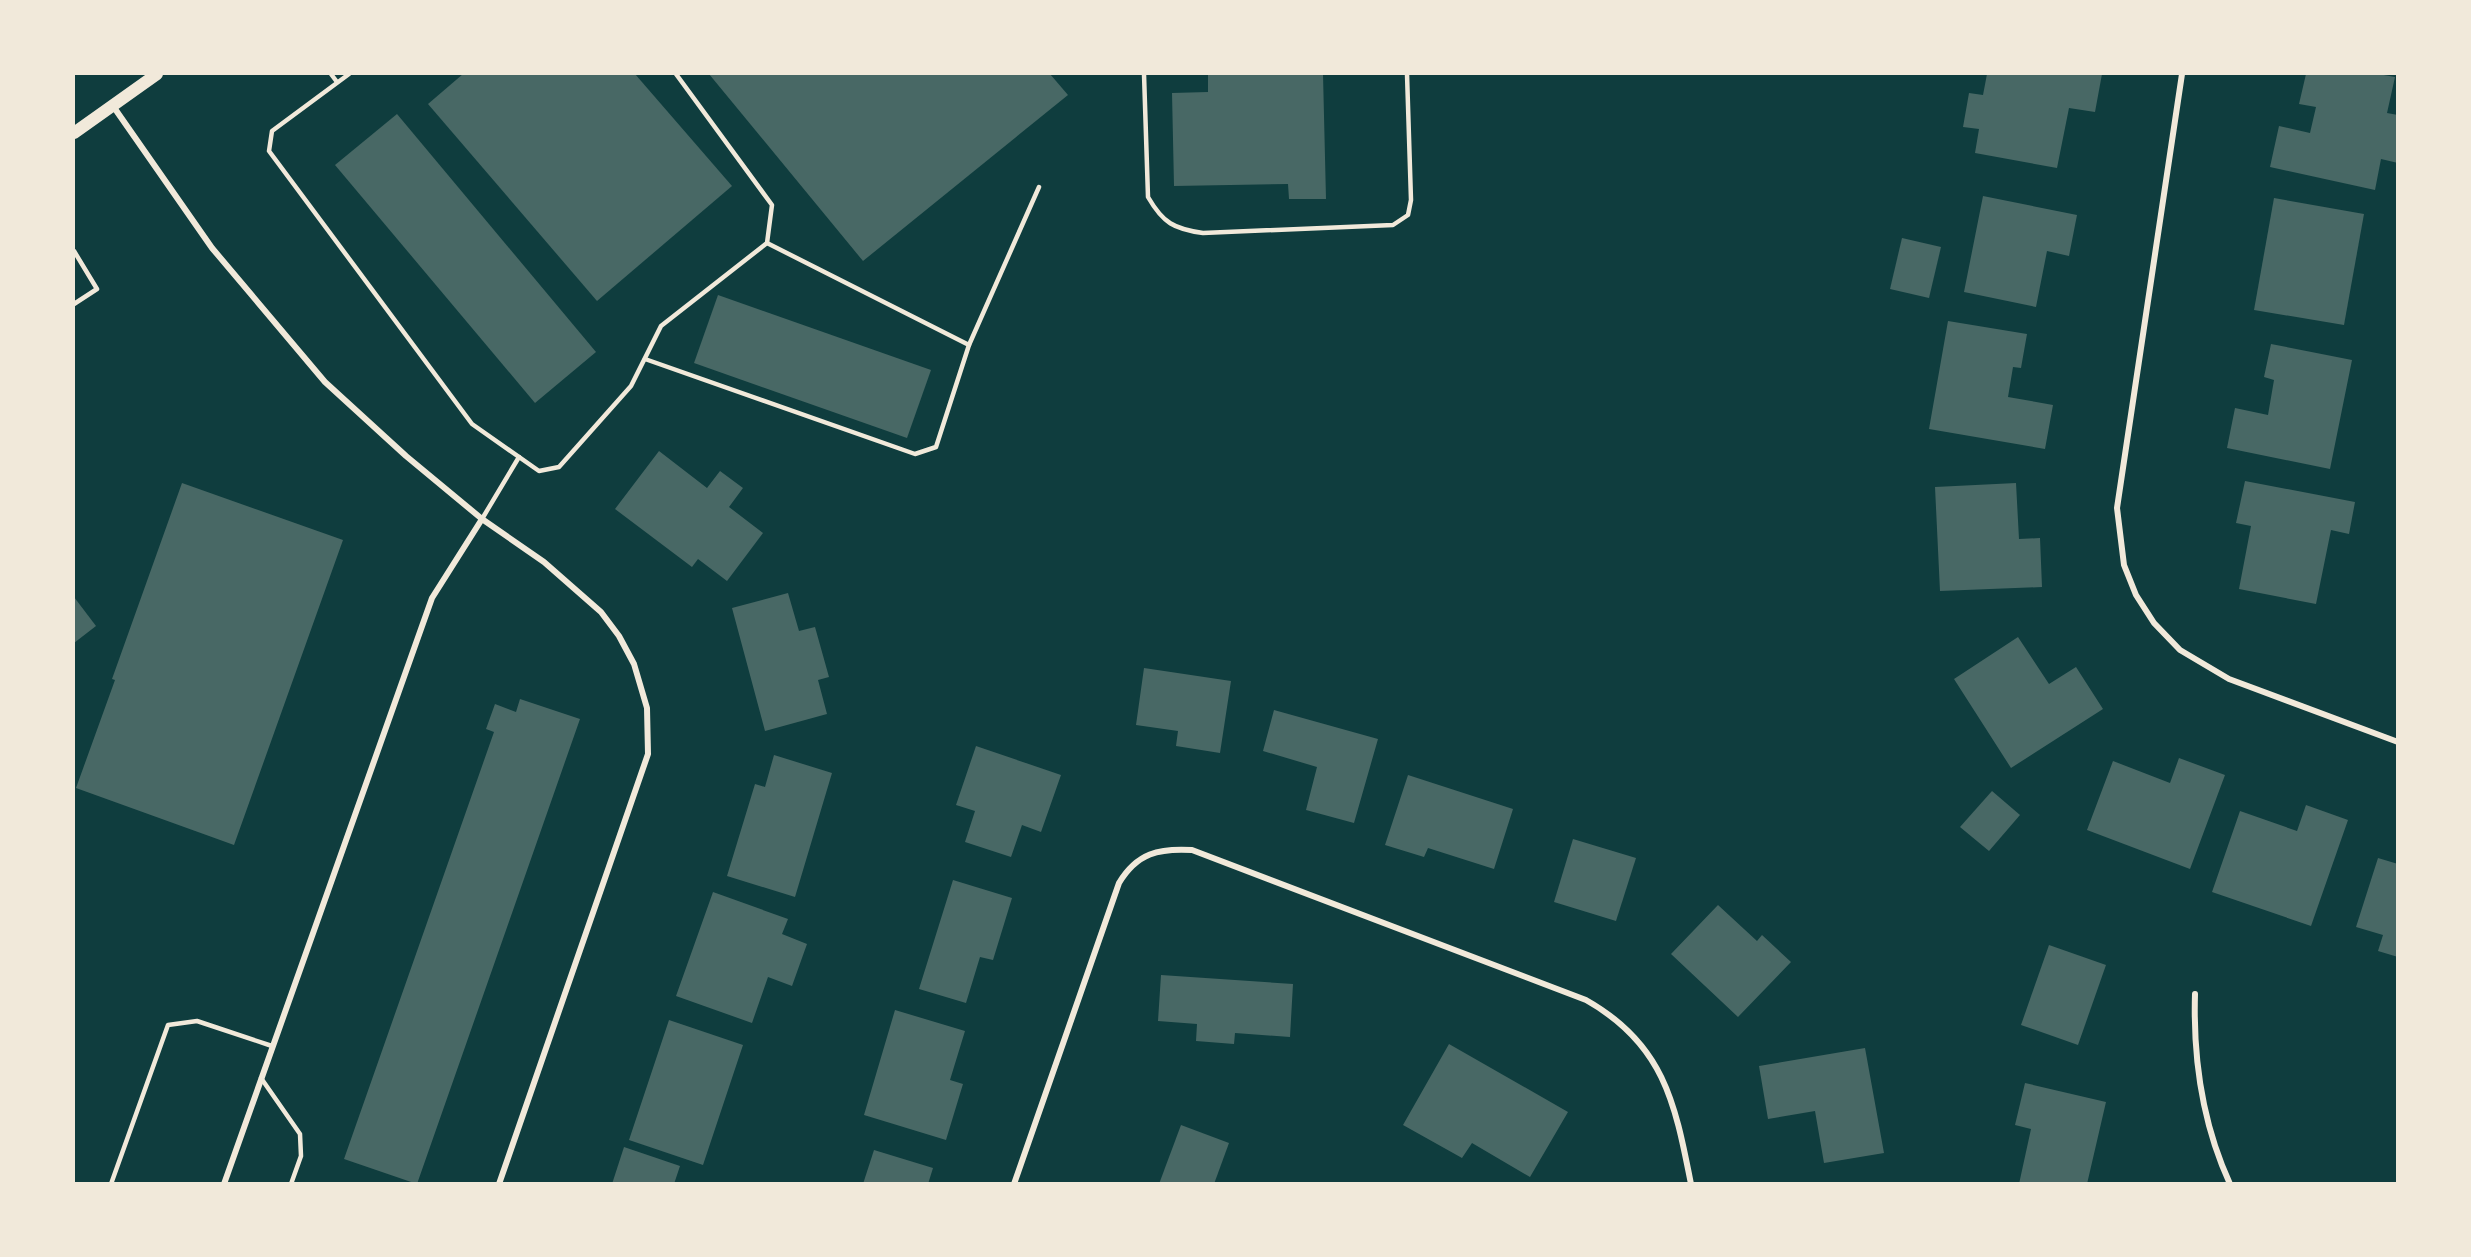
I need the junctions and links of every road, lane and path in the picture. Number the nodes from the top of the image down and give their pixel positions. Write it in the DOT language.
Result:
graph roads {
  1 [pos="157,74"];
  2 [pos="331,74"];
  3 [pos="349,74"];
  4 [pos="676,74"];
  5 [pos="1144,74"];
  6 [pos="1407,74"];
  7 [pos="2182,74"];
  8 [pos="337,82"];
  9 [pos="112,105"];
  10 [pos="74,133"];
  11 [pos="1039,187"];
  12 [pos="767,243"];
  13 [pos="74,251"];
  14 [pos="74,304"];
  15 [pos="969,345"];
  16 [pos="645,359"];
  17 [pos="519,457"];
  18 [pos="482,519"];
  19 [pos="2397,742"];
  20 [pos="2195,994"];
  21 [pos="272,1046"];
  22 [pos="261,1078"];
  23 [pos="111,1184"];
  24 [pos="224,1184"];
  25 [pos="291,1184"];
  26 [pos="500,1184"];
  27 [pos="1014,1184"];
  28 [pos="1691,1184"];
  29 [pos="2230,1184"];
  1 -- 9 [label="main road"];
  2 -- 8 [label="lane"];
  3 -- 8 [label="lane"];
  4 -- 12 [label="lane"];
  5 -- 6 [label="lane"];
  7 -- 19 [label="street"];
  8 -- 17 [label="lane"];
  9 -- 10 [label="main road"];
  9 -- 18 [label="street"];
  11 -- 15 [label="lane"];
  12 -- 15 [label="lane"];
  12 -- 16 [label="lane"];
  13 -- 14 [label="lane"];
  15 -- 16 [label="lane"];
  16 -- 17 [label="lane"];
  17 -- 18 [label="lane"];
  18 -- 21 [label="street"];
  18 -- 26 [label="street"];
  20 -- 29 [label="street"];
  21 -- 22 [label="street"];
  21 -- 23 [label="lane"];
  22 -- 24 [label="street"];
  22 -- 25 [label="lane"];
  27 -- 28 [label="street"];
}
